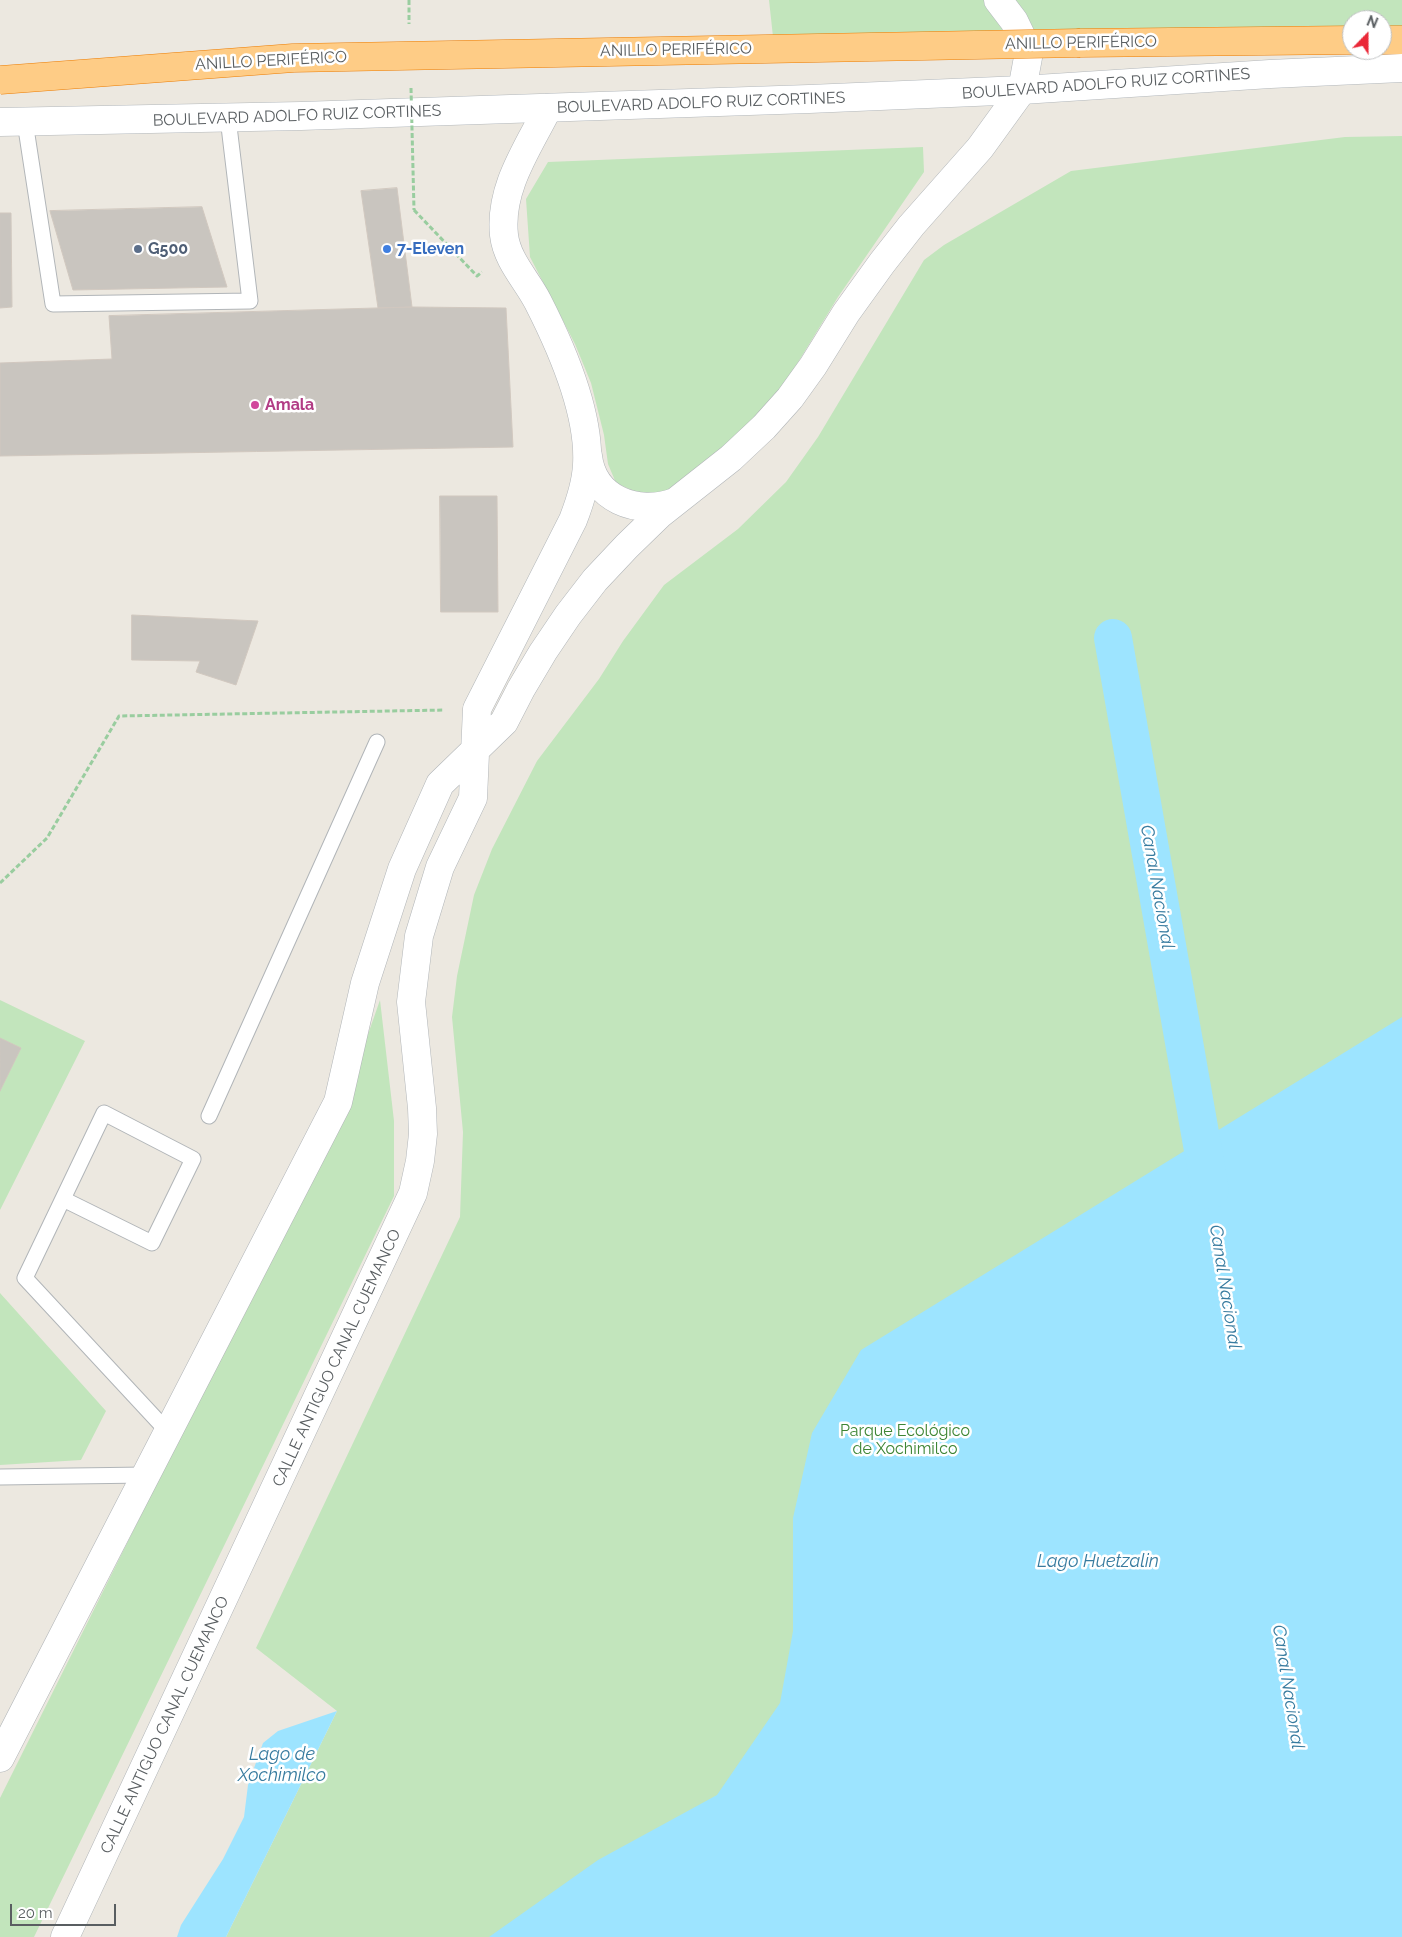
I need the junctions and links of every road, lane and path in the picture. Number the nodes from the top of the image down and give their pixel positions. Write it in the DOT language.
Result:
graph roads {
  1 [pos="409,0"];
  2 [pos="998,0"];
  3 [pos="410,30"];
  4 [pos="1342,40"];
  5 [pos="1402,68"];
  6 [pos="0,80"];
  7 [pos="411,80"];
  8 [pos="1022,90"];
  9 [pos="548,108"];
  10 [pos="228,118"];
  11 [pos="12,122"];
  12 [pos="477,276"];
  13 [pos="587,447"];
  14 [pos="676,502"];
  15 [pos="477,709"];
  16 [pos="377,742"];
  17 [pos="476,748"];
  18 [pos="0,883"];
  19 [pos="209,1116"];
  20 [pos="63,1199"];
  21 [pos="168,1432"];
  22 [pos="146,1475"];
  23 [pos="0,1477"];
  24 [pos="0,1758"];
  25 [pos="65,1937"];
  1 -- 3 [label="path, bridge"];
  2 -- 8 [label="street"];
  4 -- 6 [label="highway, ANILLO PERIFÉRICO, bridge"];
  5 -- 8 [label="street, BOULEVARD ADOLFO RUIZ CORTINES"];
  7 -- 12 [label="path, bridge"];
  8 -- 9 [label="street, BOULEVARD ADOLFO RUIZ CORTINES"];
  8 -- 14 [label="street, CALLE ANTIGUO CANAL CUEMANCO"];
  9 -- 10 [label="street, BOULEVARD ADOLFO RUIZ CORTINES"];
  9 -- 13 [label="street, CALLE ANTIGUO CANAL CUEMANCO"];
  10 -- 11 [label="street, BOULEVARD ADOLFO RUIZ CORTINES"];
  10 -- 11 [label="lane"];
  13 -- 14 [label="street, CALLE ANTIGUO CANAL CUEMANCO"];
  13 -- 15 [label="street, CALLE ANTIGUO CANAL CUEMANCO"];
  14 -- 17 [label="street, CALLE ANTIGUO CANAL CUEMANCO"];
  15 -- 17 [label="street, CALLE ANTIGUO CANAL CUEMANCO"];
  15 -- 18 [label="path"];
  16 -- 19 [label="lane"];
  17 -- 21 [label="street, CALLE ANTIGUO CANAL CUEMANCO"];
  17 -- 25 [label="street, CALLE ANTIGUO CANAL CUEMANCO"];
  20 -- 20 [label="lane"];
  20 -- 21 [label="lane"];
  21 -- 22 [label="street, CALLE ANTIGUO CANAL CUEMANCO"];
  22 -- 23 [label="lane"];
  22 -- 24 [label="street, CALLE ANTIGUO CANAL CUEMANCO"];
}
